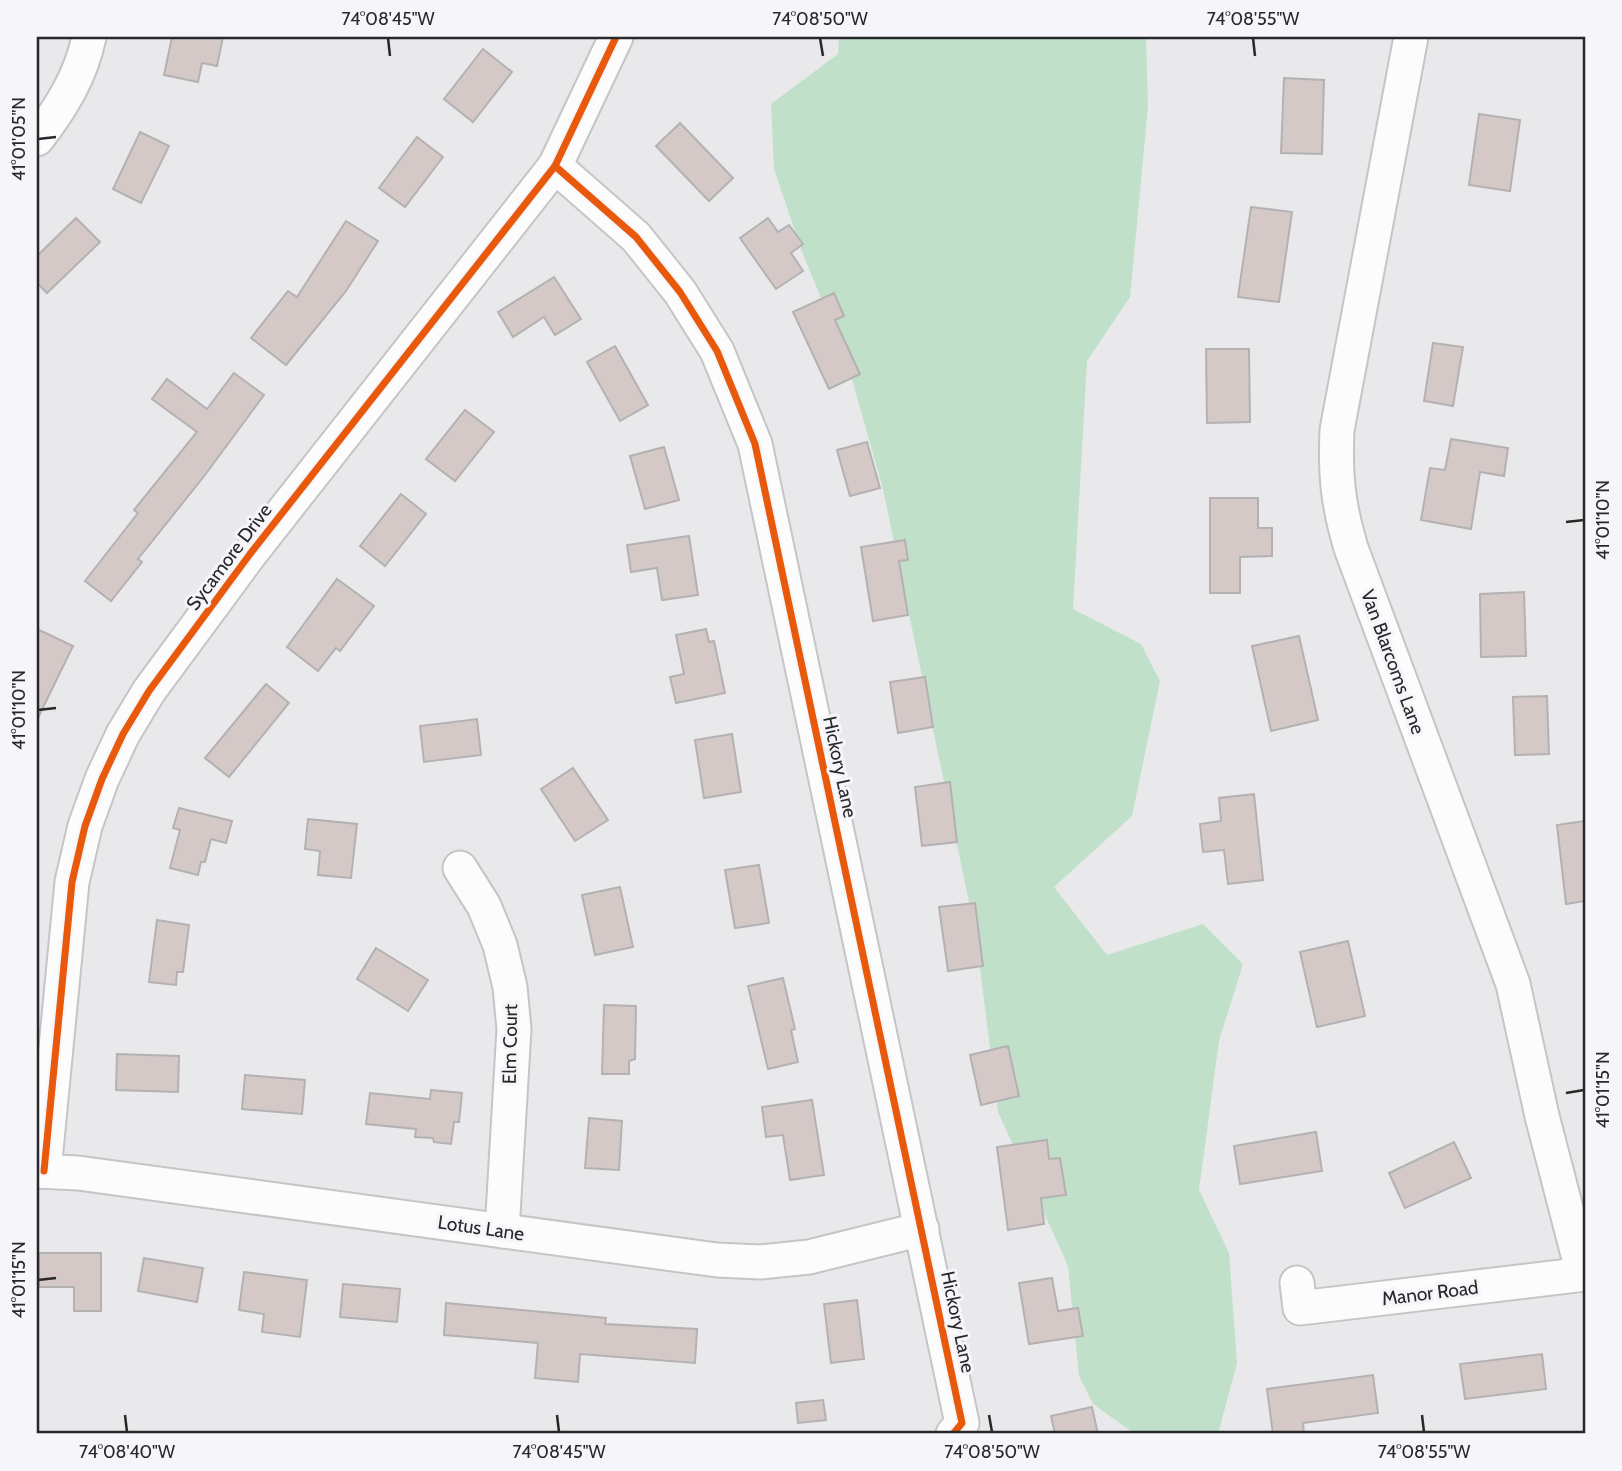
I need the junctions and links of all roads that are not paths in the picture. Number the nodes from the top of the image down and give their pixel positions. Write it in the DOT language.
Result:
graph roads {
  1 [pos="89,37"];
  2 [pos="616,37"];
  3 [pos="1411,37"];
  4 [pos="37,139"];
  5 [pos="555,166"];
  6 [pos="460,868"];
  7 [pos="48,999"];
  8 [pos="40,1171"];
  9 [pos="922,1229"];
  10 [pos="502,1231"];
  11 [pos="1584,1274"];
  12 [pos="1297,1283"];
  13 [pos="953,1434"];
  1 -- 4 [label="street"];
  2 -- 5 [label="street, Sycamore Drive"];
  3 -- 11 [label="street, Van Blarcoms Lane"];
  5 -- 7 [label="street, Sycamore Drive"];
  5 -- 9 [label="street, Hickory Lane"];
  6 -- 10 [label="street, Elm Court"];
  7 -- 8 [label="street, Sycamore Drive"];
  8 -- 10 [label="street, Lotus Lane"];
  9 -- 10 [label="street, Lotus Lane"];
  9 -- 13 [label="street, Hickory Lane"];
  11 -- 12 [label="street, Manor Road"];
}
